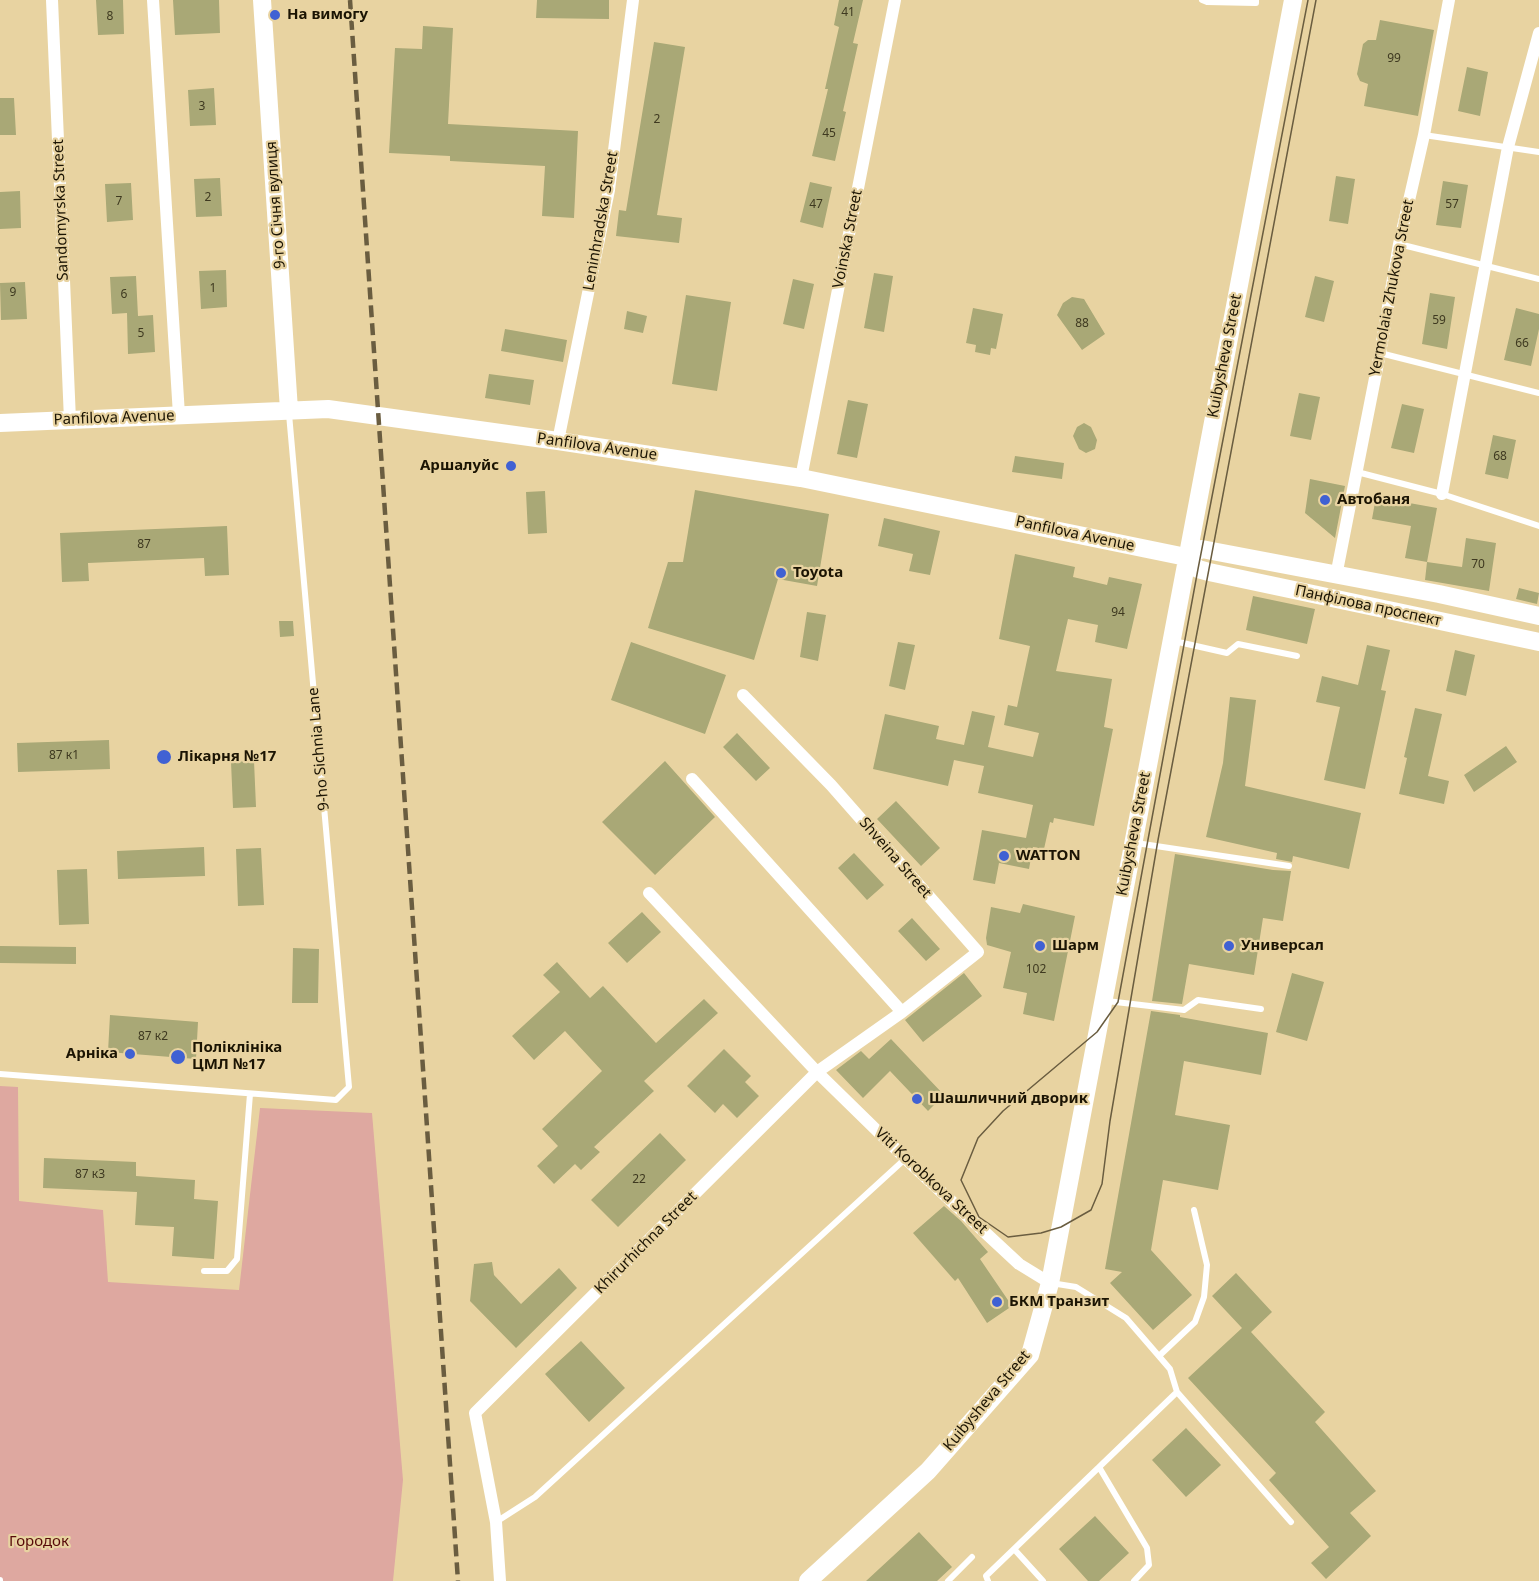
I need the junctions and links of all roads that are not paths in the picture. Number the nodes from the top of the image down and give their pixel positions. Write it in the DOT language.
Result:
graph roads {
  1 [pos="52,0"];
  2 [pos="153,0"];
  3 [pos="262,0"];
  4 [pos="633,0"];
  5 [pos="895,0"];
  6 [pos="1202,0"];
  7 [pos="1256,0"];
  8 [pos="1293,0"];
  9 [pos="1449,0"];
  10 [pos="1539,33"];
  11 [pos="1424,135"];
  12 [pos="1508,147"];
  13 [pos="1539,152"];
  14 [pos="1399,244"];
  15 [pos="1485,267"];
  16 [pos="1539,279"];
  17 [pos="1380,353"];
  18 [pos="1465,376"];
  19 [pos="1539,393"];
  20 [pos="289,410"];
  21 [pos="179,415"];
  22 [pos="69,420"];
  23 [pos="0,423"];
  24 [pos="558,441"];
  25 [pos="1357,472"];
  26 [pos="801,478"];
  27 [pos="1442,494"];
  28 [pos="1539,526"];
  29 [pos="1192,563"];
  30 [pos="1336,576"];
  31 [pos="1539,616"];
  32 [pos="1170,641"];
  33 [pos="1539,642"];
  34 [pos="1297,656"];
  35 [pos="743,695"];
  36 [pos="692,779"];
  37 [pos="1133,842"];
  38 [pos="1289,866"];
  39 [pos="649,893"];
  40 [pos="1103,1000"];
  41 [pos="1261,1010"];
  42 [pos="902,1012"];
  43 [pos="817,1072"];
  44 [pos="0,1074"];
  45 [pos="250,1094"];
  46 [pos="906,1159"];
  47 [pos="1194,1210"];
  48 [pos="204,1270"];
  49 [pos="1050,1283"];
  50 [pos="1159,1356"];
  51 [pos="1177,1392"];
  52 [pos="1099,1467"];
  53 [pos="1291,1521"];
  54 [pos="496,1522"];
  55 [pos="1014,1549"];
  56 [pos="972,1557"];
  57 [pos="500,1581"];
  58 [pos="808,1581"];
  59 [pos="948,1581"];
  60 [pos="988,1581"];
  61 [pos="1043,1581"];
  62 [pos="1134,1581"];
  1 -- 22 [label="street, Sandomyrska Street"];
  2 -- 21 [label="street"];
  3 -- 20 [label="main road, 9-го Січня вулиця"];
  4 -- 24 [label="street, Leninhradska Street"];
  5 -- 26 [label="street, Voinska Street"];
  6 -- 7 [label="lane"];
  8 -- 29 [label="main road, Kuibysheva Street"];
  9 -- 11 [label="street, Yermolaia Zhukova Street"];
  10 -- 12 [label="street"];
  11 -- 12 [label="lane"];
  11 -- 14 [label="street, Yermolaia Zhukova Street"];
  12 -- 13 [label="lane"];
  12 -- 15 [label="street"];
  14 -- 15 [label="lane"];
  14 -- 17 [label="street, Yermolaia Zhukova Street"];
  15 -- 16 [label="lane"];
  15 -- 18 [label="street"];
  17 -- 18 [label="lane"];
  17 -- 25 [label="street, Yermolaia Zhukova Street"];
  18 -- 19 [label="lane"];
  18 -- 27 [label="street"];
  20 -- 21 [label="main road, Panfilova Avenue"];
  20 -- 24 [label="main road, Panfilova Avenue"];
  20 -- 45 [label="lane, 9-ho Sichnia Lane"];
  21 -- 22 [label="main road, Panfilova Avenue"];
  22 -- 23 [label="main road, Panfilova Avenue"];
  24 -- 26 [label="main road, Panfilova Avenue"];
  25 -- 27 [label="lane"];
  25 -- 30 [label="street, Yermolaia Zhukova Street"];
  26 -- 29 [label="main road, Panfilova Avenue"];
  27 -- 28 [label="lane"];
  29 -- 30 [label="main road"];
  29 -- 32 [label="main road, Kuibysheva Street"];
  29 -- 33 [label="main road, Панфілова проспект"];
  30 -- 31 [label="main road"];
  32 -- 34 [label="lane"];
  32 -- 37 [label="main road, Kuibysheva Street"];
  35 -- 42 [label="street, Shveina Street"];
  36 -- 42 [label="street"];
  37 -- 38 [label="lane"];
  37 -- 40 [label="main road, Kuibysheva Street"];
  39 -- 43 [label="street"];
  40 -- 41 [label="lane"];
  40 -- 49 [label="main road, Kuibysheva Street"];
  42 -- 43 [label="street, Shveina Street"];
  43 -- 46 [label="street, Viti Korobkova Street"];
  43 -- 54 [label="street, Khirurhichna Street"];
  44 -- 45 [label="lane"];
  45 -- 48 [label="lane"];
  46 -- 49 [label="street, Viti Korobkova Street"];
  46 -- 54 [label="lane"];
  47 -- 50 [label="lane"];
  49 -- 50 [label="lane"];
  49 -- 58 [label="main road, Kuibysheva Street"];
  50 -- 51 [label="lane"];
  51 -- 52 [label="lane"];
  51 -- 53 [label="lane"];
  52 -- 55 [label="lane"];
  52 -- 62 [label="lane"];
  54 -- 57 [label="street"];
  55 -- 60 [label="lane"];
  55 -- 61 [label="lane"];
  56 -- 59 [label="lane"];
}
